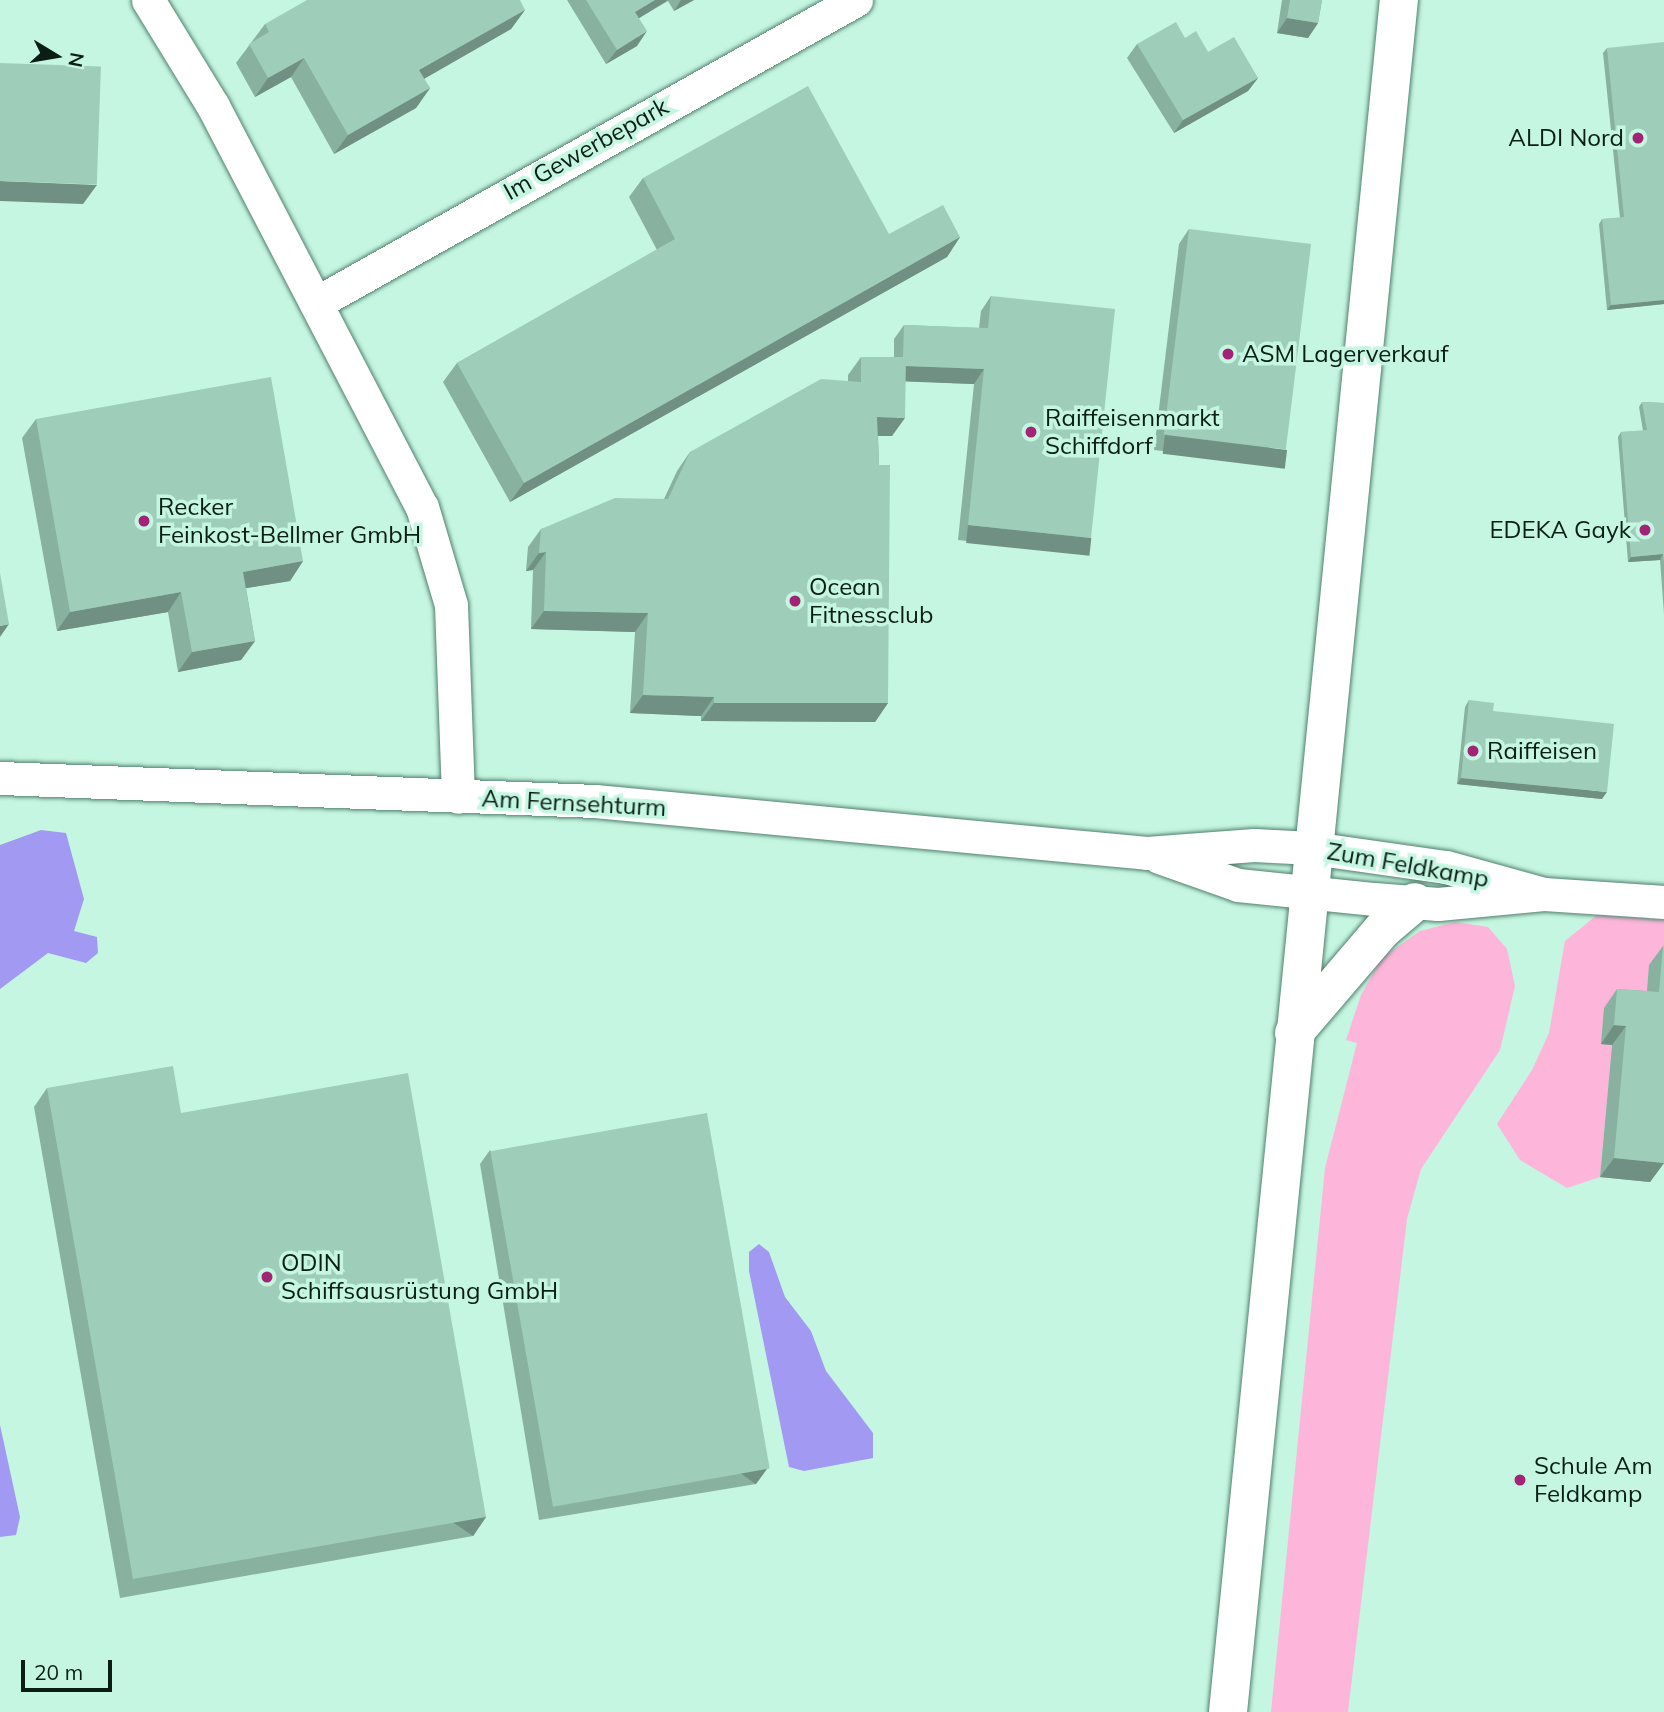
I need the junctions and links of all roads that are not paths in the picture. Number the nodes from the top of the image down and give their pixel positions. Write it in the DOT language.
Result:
graph roads {
  1 [pos="148,0"];
  2 [pos="856,0"];
  3 [pos="1399,0"];
  4 [pos="318,302"];
  5 [pos="0,778"];
  6 [pos="458,796"];
  7 [pos="1312,848"];
  8 [pos="1147,853"];
  9 [pos="1308,892"];
  10 [pos="1544,894"];
  11 [pos="1415,902"];
  12 [pos="1664,902"];
  13 [pos="1294,1033"];
  14 [pos="1228,1712"];
  1 -- 4 [label="street"];
  2 -- 4 [label="street, Im Gewerbepark"];
  3 -- 7 [label="main road"];
  4 -- 6 [label="street"];
  5 -- 6 [label="street, Am Fernsehturm"];
  6 -- 8 [label="street, Am Fernsehturm"];
  7 -- 8 [label="street, Am Fernsehturm"];
  7 -- 9 [label="main road"];
  7 -- 10 [label="street, Zum Feldkamp"];
  8 -- 9 [label="street, Am Fernsehturm"];
  9 -- 11 [label="street, Zum Feldkamp"];
  9 -- 13 [label="main road"];
  10 -- 11 [label="street, Zum Feldkamp"];
  10 -- 12 [label="street, Zum Feldkamp"];
  11 -- 13 [label="main road"];
  13 -- 14 [label="main road"];
}
